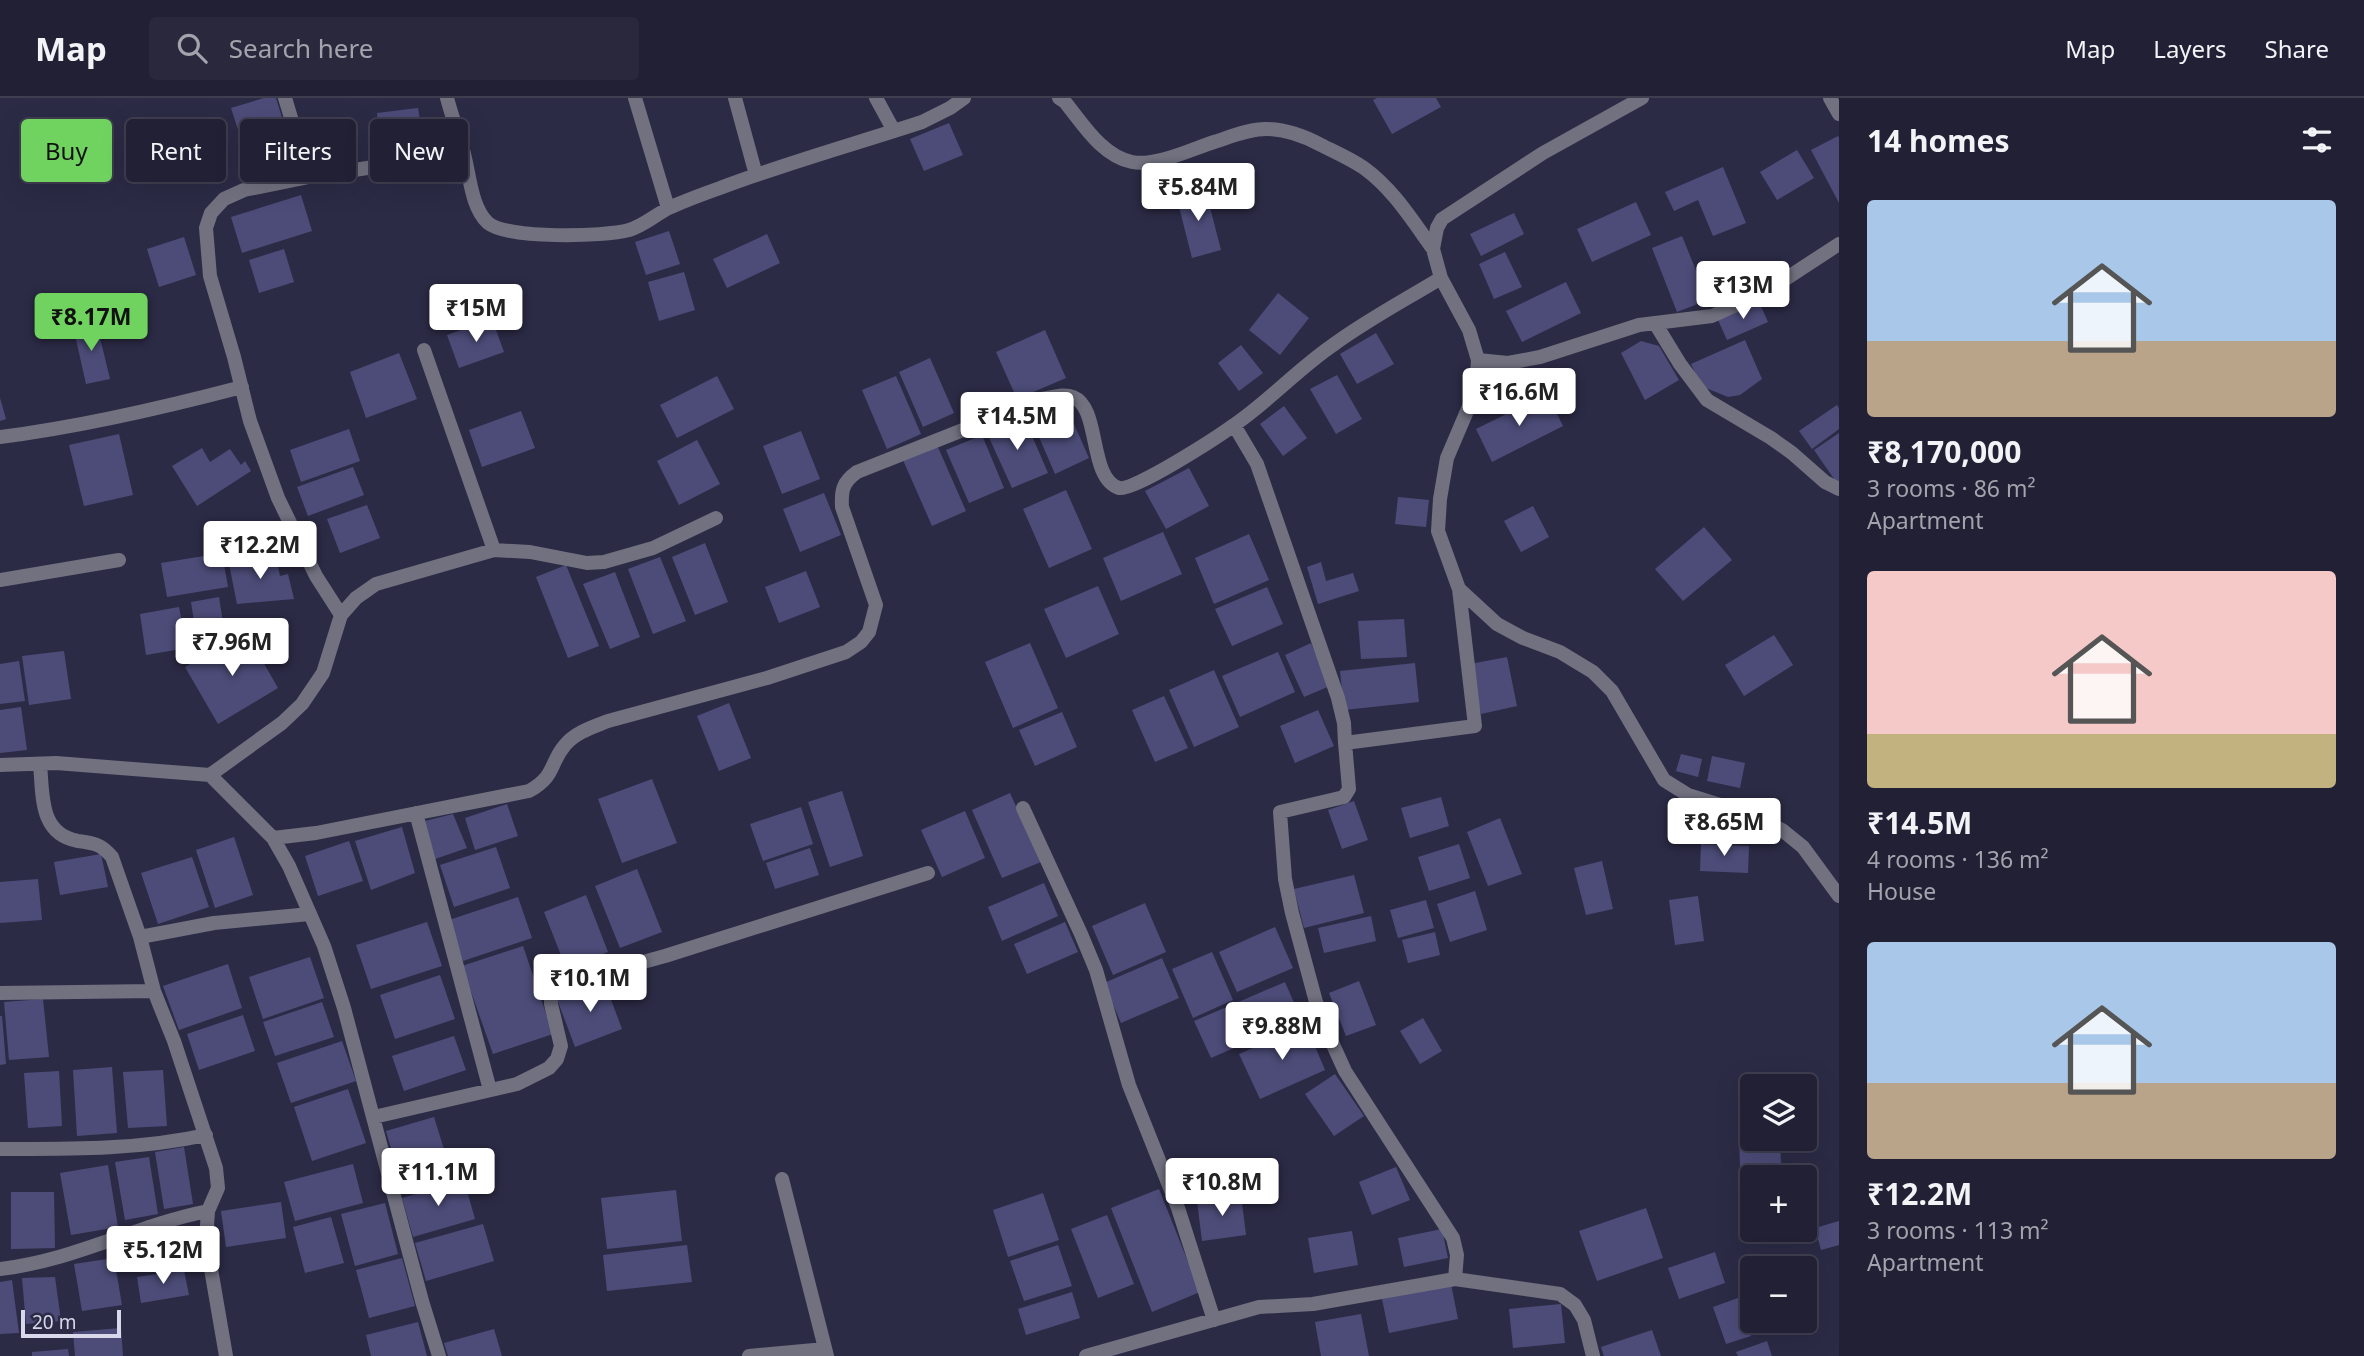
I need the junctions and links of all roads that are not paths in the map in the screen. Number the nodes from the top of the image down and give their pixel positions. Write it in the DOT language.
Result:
graph roads {
  1 [pos="285,98"];
  2 [pos="447,98"];
  3 [pos="635,98"];
  4 [pos="735,98"];
  5 [pos="876,98"];
  6 [pos="964,98"];
  7 [pos="1059,98"];
  8 [pos="1642,98"];
  9 [pos="1830,98"];
  10 [pos="1839,114"];
  11 [pos="291,119"];
  12 [pos="453,119"];
  13 [pos="894,131"];
  14 [pos="468,170"];
  15 [pos="756,176"];
  16 [pos="284,182"];
  17 [pos="668,208"];
  18 [pos="1839,244"];
  19 [pos="1433,249"];
  20 [pos="1441,278"];
  21 [pos="1655,323"];
  22 [pos="424,350"];
  23 [pos="1478,360"];
  24 [pos="242,387"];
  25 [pos="1234,425"];
  26 [pos="0,437"];
  27 [pos="1839,489"];
  28 [pos="716,518"];
  29 [pos="494,550"];
  30 [pos="119,560"];
  31 [pos="0,580"];
  32 [pos="1459,589"];
  33 [pos="341,615"];
  34 [pos="1345,743"];
  35 [pos="40,764"];
  36 [pos="0,765"];
  37 [pos="211,775"];
  38 [pos="1023,808"];
  39 [pos="416,813"];
  40 [pos="273,838"];
  41 [pos="928,873"];
  42 [pos="1839,896"];
  43 [pos="310,914"];
  44 [pos="140,937"];
  45 [pos="153,991"];
  46 [pos="0,993"];
  47 [pos="490,1090"];
  48 [pos="374,1117"];
  49 [pos="206,1135"];
  50 [pos="0,1149"];
  51 [pos="782,1179"];
  52 [pos="208,1211"];
  53 [pos="0,1269"];
  54 [pos="1455,1279"];
  55 [pos="1214,1320"];
  56 [pos="826,1352"];
  57 [pos="226,1356"];
  58 [pos="439,1356"];
  59 [pos="749,1356"];
  60 [pos="1086,1356"];
  61 [pos="1593,1356"];
  1 -- 11 [label="street"];
  2 -- 12 [label="street"];
  3 -- 17 [label="street"];
  4 -- 15 [label="street"];
  5 -- 13 [label="street"];
  6 -- 13 [label="street"];
  7 -- 19 [label="street"];
  8 -- 19 [label="street"];
  9 -- 10 [label="street"];
  13 -- 15 [label="street"];
  14 -- 17 [label="street"];
  15 -- 17 [label="street"];
  16 -- 24 [label="street"];
  18 -- 21 [label="street"];
  19 -- 20 [label="street"];
  20 -- 23 [label="street"];
  20 -- 25 [label="street"];
  21 -- 23 [label="street"];
  21 -- 27 [label="street"];
  22 -- 29 [label="street"];
  23 -- 32 [label="street"];
  24 -- 26 [label="street"];
  24 -- 33 [label="street"];
  25 -- 34 [label="street"];
  25 -- 39 [label="street"];
  28 -- 29 [label="street"];
  29 -- 33 [label="street"];
  30 -- 31 [label="street"];
  32 -- 34 [label="street"];
  32 -- 42 [label="street"];
  33 -- 37 [label="street"];
  34 -- 54 [label="street"];
  35 -- 36 [label="street"];
  35 -- 37 [label="street"];
  35 -- 44 [label="street"];
  37 -- 40 [label="street"];
  38 -- 55 [label="street"];
  39 -- 40 [label="street"];
  39 -- 47 [label="street"];
  40 -- 43 [label="street"];
  41 -- 47 [label="street"];
  43 -- 44 [label="street"];
  43 -- 48 [label="street"];
  44 -- 45 [label="street"];
  45 -- 46 [label="street"];
  45 -- 49 [label="street"];
  47 -- 48 [label="street"];
  48 -- 58 [label="street"];
  49 -- 50 [label="street"];
  49 -- 52 [label="street"];
  51 -- 56 [label="street"];
  52 -- 53 [label="street"];
  52 -- 57 [label="street"];
  54 -- 55 [label="street"];
  54 -- 61 [label="street"];
  55 -- 60 [label="street"];
  56 -- 59 [label="street"];
}
